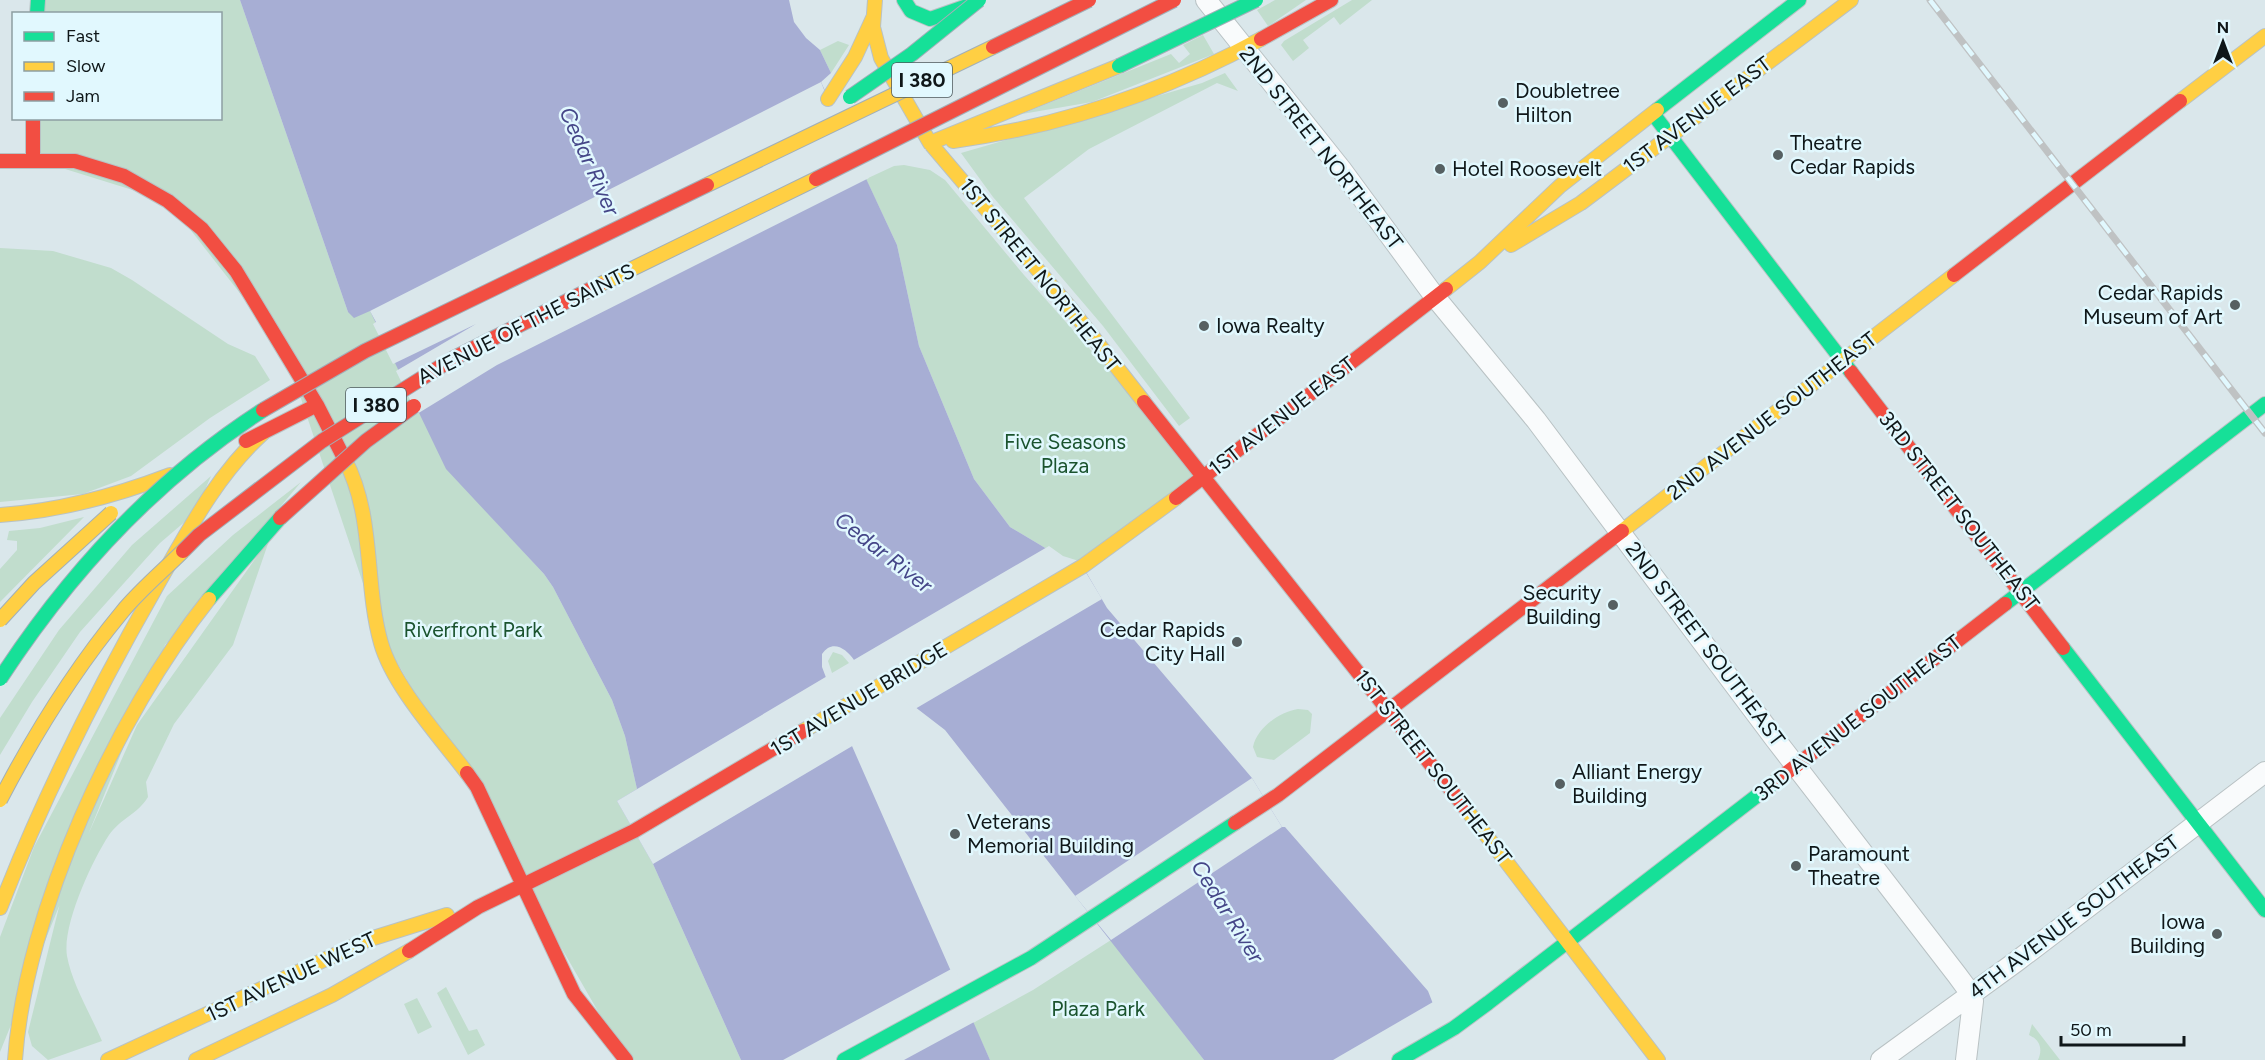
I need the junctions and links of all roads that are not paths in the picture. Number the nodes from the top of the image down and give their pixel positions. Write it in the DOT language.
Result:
graph roads {
  1 [pos="875,0"];
  2 [pos="904,0"];
  3 [pos="1089,0"];
  4 [pos="1174,0"];
  5 [pos="1206,0"];
  6 [pos="1256,0"];
  7 [pos="1331,0"];
  8 [pos="1798,0"];
  9 [pos="1851,0"];
  10 [pos="984,1"];
  11 [pos="873,18"];
  12 [pos="2265,36"];
  13 [pos="1245,50"];
  14 [pos="884,66"];
  15 [pos="828,99"];
  16 [pos="1653,113"];
  17 [pos="33,120"];
  18 [pos="1669,135"];
  19 [pos="930,143"];
  20 [pos="33,159"];
  21 [pos="756,160"];
  22 [pos="0,161"];
  23 [pos="1480,262"];
  24 [pos="586,291"];
  25 [pos="1435,297"];
  26 [pos="480,361"];
  27 [pos="1844,361"];
  28 [pos="424,398"];
  29 [pos="2265,404"];
  30 [pos="317,405"];
  31 [pos="263,433"];
  32 [pos="193,461"];
  33 [pos="1204,477"];
  34 [pos="0,515"];
  35 [pos="1621,532"];
  36 [pos="1083,566"];
  37 [pos="2022,591"];
  38 [pos="0,620"];
  39 [pos="0,679"];
  40 [pos="1388,711"];
  41 [pos="1796,765"];
  42 [pos="2265,772"];
  43 [pos="0,800"];
  44 [pos="2197,824"];
  45 [pos="634,831"];
  46 [pos="522,886"];
  47 [pos="478,907"];
  48 [pos="0,908"];
  49 [pos="2265,909"];
  50 [pos="1569,940"];
  51 [pos="1971,994"];
  52 [pos="21,1056"];
  53 [pos="108,1060"];
  54 [pos="196,1060"];
  55 [pos="626,1060"];
  56 [pos="844,1060"];
  57 [pos="1399,1060"];
  58 [pos="1658,1060"];
  59 [pos="1881,1060"];
  60 [pos="1966,1060"];
  1 -- 11 [label="main road"];
  2 -- 10 [label="main road"];
  3 -- 21 [label="main road, I 380, bridge"];
  4 -- 24 [label="main road, AVENUE OF THE SAINTS / I 380, bridge"];
  5 -- 13 [label="street, 2ND STREET NORTHEAST"];
  6 -- 19 [label="main road, bridge"];
  7 -- 13 [label="main road"];
  8 -- 16 [label="main road, 1ST AVENUE EAST"];
  9 -- 18 [label="main road, 1ST AVENUE EAST"];
  10 -- 14 [label="main road"];
  10 -- 21 [label="main road, bridge"];
  11 -- 14 [label="main road, 1ST STREET NORTHEAST"];
  11 -- 15 [label="main road"];
  12 -- 27 [label="main road, 2ND AVENUE SOUTHEAST"];
  13 -- 19 [label="main road"];
  13 -- 25 [label="street, 2ND STREET NORTHEAST"];
  14 -- 19 [label="main road, 1ST STREET NORTHEAST"];
  16 -- 18 [label="main road, 3RD STREET SOUTHEAST"];
  16 -- 23 [label="main road, 1ST AVENUE EAST"];
  17 -- 20 [label="main road"];
  18 -- 23 [label="main road, 1ST AVENUE EAST"];
  18 -- 27 [label="main road, 3RD STREET SOUTHEAST"];
  19 -- 33 [label="main road, 1ST STREET NORTHEAST"];
  20 -- 22 [label="main road"];
  20 -- 30 [label="main road"];
  21 -- 32 [label="main road, I 380, bridge"];
  23 -- 25 [label="main road, 1ST AVENUE EAST"];
  24 -- 26 [label="main road, bridge"];
  24 -- 43 [label="main road, AVENUE OF THE SAINTS / I 380, bridge"];
  25 -- 33 [label="main road, 1ST AVENUE EAST"];
  25 -- 35 [label="street, 2ND STREET SOUTHEAST"];
  27 -- 35 [label="main road, 2ND AVENUE SOUTHEAST"];
  27 -- 37 [label="main road, 3RD STREET SOUTHEAST"];
  28 -- 52 [label="main road, bridge"];
  29 -- 37 [label="main road, 3RD AVENUE SOUTHEAST"];
  30 -- 31 [label="main road"];
  30 -- 46 [label="main road"];
  31 -- 34 [label="main road"];
  31 -- 48 [label="main road"];
  32 -- 38 [label="main road, bridge"];
  32 -- 39 [label="main road, I 380, bridge"];
  33 -- 36 [label="main road, 1ST AVENUE EAST"];
  33 -- 40 [label="main road, 1ST STREET SOUTHEAST"];
  35 -- 40 [label="main road, 2ND AVENUE SOUTHEAST"];
  35 -- 41 [label="street, 2ND STREET SOUTHEAST"];
  36 -- 45 [label="main road, 1ST AVENUE BRIDGE"];
  37 -- 41 [label="main road, 3RD AVENUE SOUTHEAST"];
  37 -- 44 [label="main road, 3RD STREET SOUTHEAST"];
  40 -- 50 [label="main road, 1ST STREET SOUTHEAST"];
  40 -- 56 [label="main road, 2ND AVENUE SOUTHEAST"];
  41 -- 50 [label="main road, 3RD AVENUE SOUTHEAST"];
  41 -- 51 [label="street, 2ND STREET SOUTHEAST"];
  42 -- 44 [label="street, 4TH AVENUE SOUTHEAST"];
  44 -- 49 [label="main road, 3RD STREET SOUTHEAST"];
  44 -- 51 [label="street, 4TH AVENUE SOUTHEAST"];
  45 -- 46 [label="main road, 1ST AVENUE WEST"];
  46 -- 47 [label="main road, 1ST AVENUE WEST"];
  46 -- 55 [label="main road"];
  47 -- 53 [label="main road, 1ST AVENUE WEST"];
  47 -- 54 [label="main road, 1ST AVENUE WEST"];
  50 -- 57 [label="main road, 3RD AVENUE SOUTHEAST"];
  50 -- 58 [label="main road, 1ST STREET SOUTHEAST"];
  51 -- 59 [label="street, 4TH AVENUE SOUTHEAST"];
  51 -- 60 [label="street"];
}
